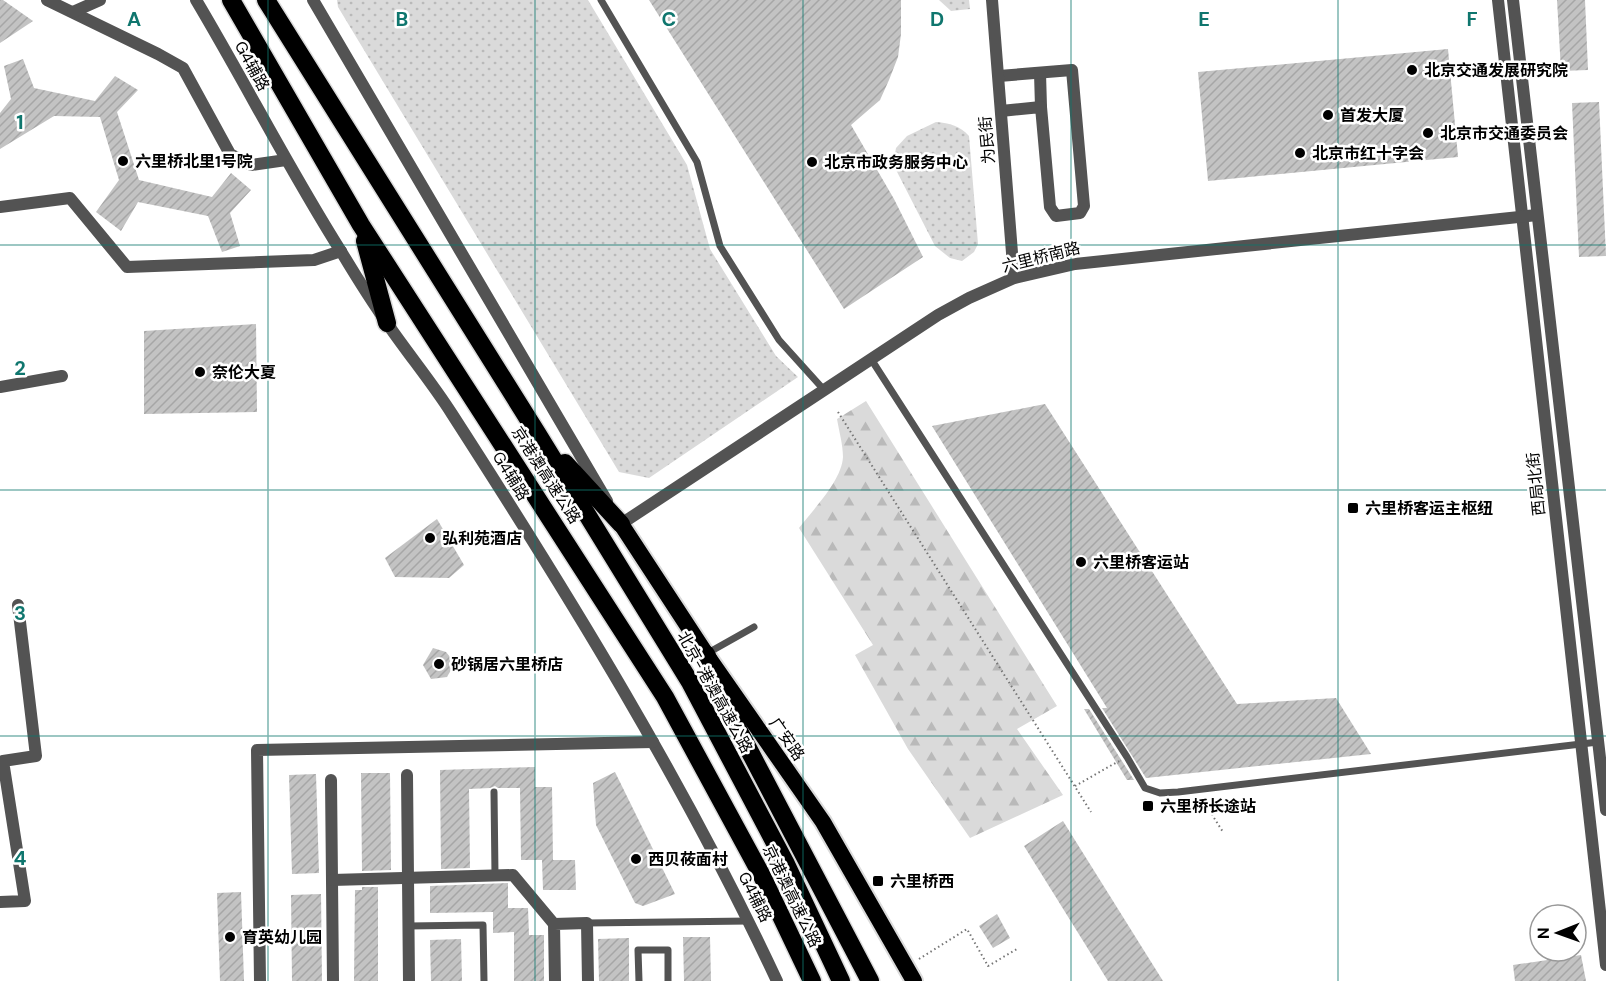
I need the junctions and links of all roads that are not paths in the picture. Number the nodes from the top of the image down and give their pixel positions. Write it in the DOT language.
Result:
graph roads {
  1 [pos="47,0"];
  2 [pos="100,0"];
  3 [pos="196,0"];
  4 [pos="231,0"];
  5 [pos="266,0"];
  6 [pos="313,0"];
  7 [pos="601,0"];
  8 [pos="992,0"];
  9 [pos="1498,0"];
  10 [pos="1513,0"];
  11 [pos="73,12"];
  12 [pos="1040,73"];
  13 [pos="999,76"];
  14 [pos="1041,107"];
  15 [pos="1001,111"];
  16 [pos="286,160"];
  17 [pos="0,207"];
  18 [pos="1538,215"];
  19 [pos="1522,217"];
  20 [pos="361,225"];
  21 [pos="341,251"];
  22 [pos="1014,278"];
  23 [pos="387,323"];
  24 [pos="870,359"];
  25 [pos="62,376"];
  26 [pos="0,387"];
  27 [pos="825,391"];
  28 [pos="537,433"];
  29 [pos="621,524"];
  30 [pos="18,605"];
  31 [pos="754,627"];
  32 [pos="706,654"];
  33 [pos="653,742"];
  34 [pos="1598,742"];
  35 [pos="1581,744"];
  36 [pos="407,775"];
  37 [pos="331,780"];
  38 [pos="494,792"];
  39 [pos="1606,810"];
  40 [pos="495,875"];
  41 [pos="408,878"];
  42 [pos="332,880"];
  43 [pos="0,902"];
  44 [pos="749,921"];
  45 [pos="587,923"];
  46 [pos="554,924"];
  47 [pos="408,927"];
  48 [pos="1606,965"];
  49 [pos="910,974"];
  50 [pos="260,981"];
  51 [pos="333,981"];
  52 [pos="409,981"];
  53 [pos="483,981"];
  54 [pos="555,981"];
  55 [pos="588,981"];
  56 [pos="639,981"];
  57 [pos="668,981"];
  58 [pos="777,981"];
  59 [pos="812,981"];
  60 [pos="841,981"];
  61 [pos="870,981"];
  1 -- 11 [label="street"];
  2 -- 11 [label="street"];
  3 -- 16 [label="street, G4辅路"];
  4 -- 20 [label="highway, 京港澳高速公路"];
  5 -- 28 [label="highway, 京港澳高速公路"];
  6 -- 29 [label="street"];
  7 -- 27 [label="lane"];
  8 -- 13 [label="street, 为民街"];
  9 -- 19 [label="street, 西局北街"];
  10 -- 18 [label="street, 西局北街"];
  11 -- 16 [label="street"];
  12 -- 13 [label="street"];
  12 -- 14 [label="street"];
  12 -- 14 [label="street"];
  13 -- 15 [label="street, 为民街"];
  14 -- 15 [label="street"];
  15 -- 22 [label="street, 为民街"];
  16 -- 21 [label="street, G4辅路"];
  17 -- 21 [label="street"];
  18 -- 19 [label="street, 六里桥南路"];
  18 -- 34 [label="street, 西局北街"];
  19 -- 22 [label="street, 六里桥南路"];
  19 -- 35 [label="street, 西局北街"];
  20 -- 23 [label="highway"];
  20 -- 59 [label="highway, 京港澳高速公路"];
  21 -- 23 [label="street, G4辅路"];
  22 -- 24 [label="street, 六里桥南路"];
  23 -- 33 [label="street, G4辅路"];
  24 -- 27 [label="street, 六里桥南路"];
  24 -- 35 [label="lane"];
  25 -- 26 [label="street"];
  27 -- 29 [label="street, 六里桥南路"];
  28 -- 29 [label="highway"];
  28 -- 60 [label="highway, 北京-港澳高速公路"];
  29 -- 32 [label="highway, 广安路"];
  30 -- 43 [label="street"];
  31 -- 32 [label="lane"];
  32 -- 49 [label="highway, 广安路"];
  32 -- 61 [label="highway"];
  33 -- 44 [label="street, G4辅路"];
  33 -- 50 [label="street"];
  34 -- 35 [label="lane"];
  34 -- 39 [label="street, 西局北街"];
  35 -- 48 [label="street, 西局北街"];
  36 -- 41 [label="street"];
  37 -- 42 [label="street"];
  38 -- 40 [label="lane"];
  40 -- 41 [label="street"];
  40 -- 46 [label="street"];
  41 -- 42 [label="street"];
  41 -- 47 [label="street"];
  42 -- 51 [label="street"];
  44 -- 45 [label="lane"];
  44 -- 58 [label="street, G4辅路"];
  45 -- 46 [label="street"];
  45 -- 55 [label="street"];
  46 -- 54 [label="street"];
  47 -- 52 [label="street"];
  47 -- 53 [label="lane"];
  56 -- 57 [label="lane"];
}
